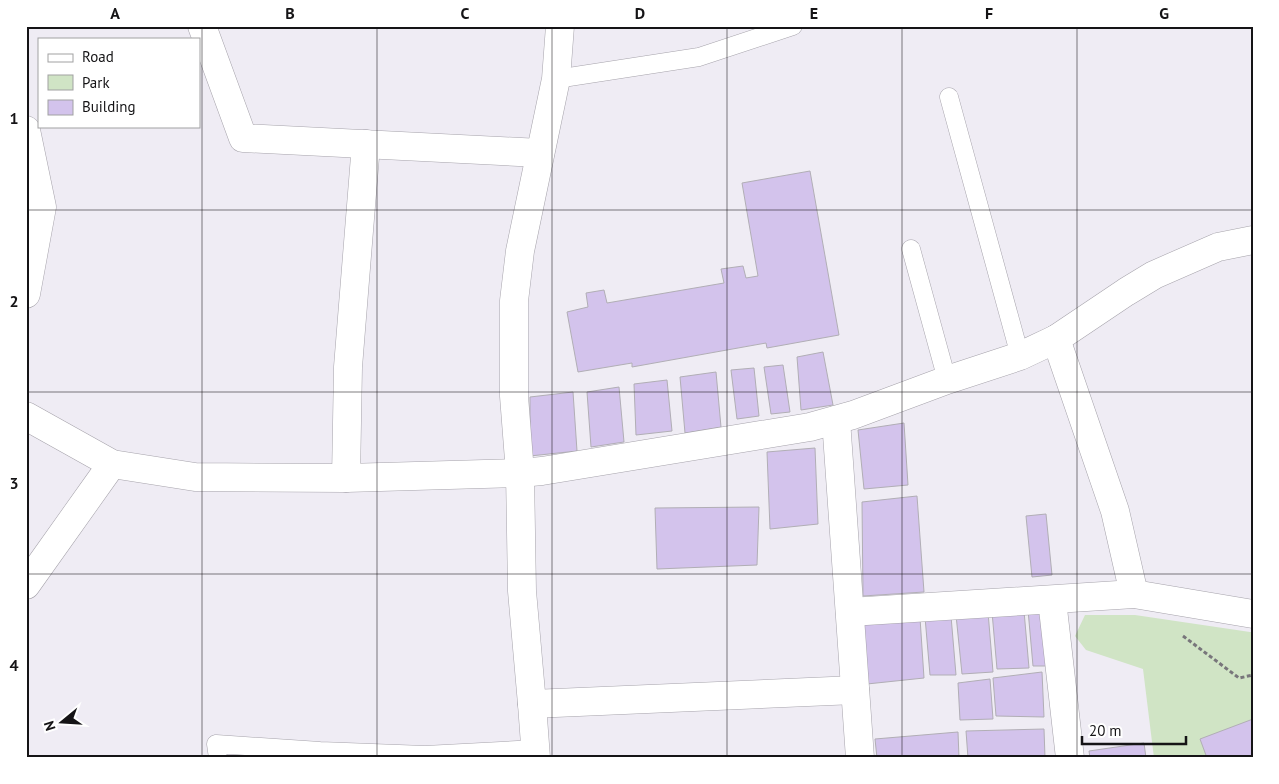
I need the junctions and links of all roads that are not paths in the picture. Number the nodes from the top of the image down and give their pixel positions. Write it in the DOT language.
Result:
graph roads {
  1 [pos="202,26"];
  2 [pos="560,26"];
  3 [pos="793,26"];
  4 [pos="556,79"];
  5 [pos="949,97"];
  6 [pos="26,130"];
  7 [pos="366,144"];
  8 [pos="540,153"];
  9 [pos="1253,240"];
  10 [pos="911,249"];
  11 [pos="26,294"];
  12 [pos="1056,339"];
  13 [pos="1020,356"];
  14 [pos="947,380"];
  15 [pos="26,416"];
  16 [pos="836,420"];
  17 [pos="112,464"];
  18 [pos="520,473"];
  19 [pos="346,478"];
  20 [pos="26,585"];
  21 [pos="1134,594"];
  22 [pos="1052,600"];
  23 [pos="850,612"];
  24 [pos="1253,614"];
  25 [pos="855,690"];
  26 [pos="532,704"];
  27 [pos="536,753"];
  28 [pos="218,758"];
  29 [pos="860,758"];
  30 [pos="1070,758"];
  1 -- 7 [label="street"];
  2 -- 4 [label="street"];
  3 -- 4 [label="lane"];
  4 -- 8 [label="street"];
  5 -- 13 [label="lane"];
  6 -- 11 [label="street"];
  7 -- 8 [label="street"];
  7 -- 19 [label="street"];
  8 -- 18 [label="street"];
  9 -- 12 [label="street"];
  10 -- 14 [label="lane"];
  12 -- 13 [label="street"];
  12 -- 21 [label="street"];
  13 -- 14 [label="street"];
  14 -- 16 [label="street"];
  15 -- 17 [label="street"];
  16 -- 18 [label="street"];
  16 -- 23 [label="street"];
  17 -- 19 [label="street"];
  17 -- 20 [label="street"];
  18 -- 19 [label="street"];
  18 -- 26 [label="street"];
  21 -- 22 [label="street"];
  21 -- 24 [label="street"];
  22 -- 23 [label="street"];
  22 -- 30 [label="street"];
  23 -- 25 [label="street"];
  25 -- 26 [label="street"];
  25 -- 29 [label="street"];
  26 -- 27 [label="street"];
  27 -- 28 [label="lane"];
}
